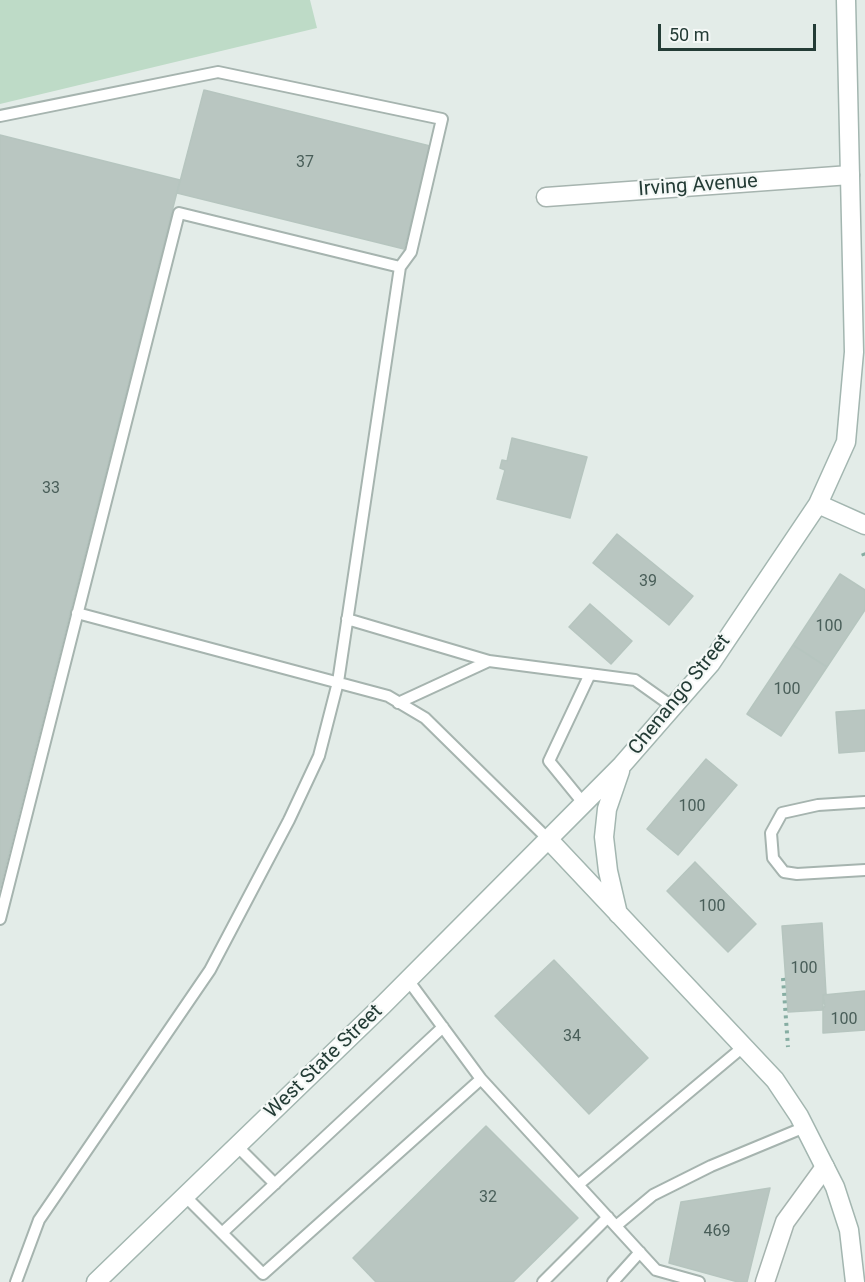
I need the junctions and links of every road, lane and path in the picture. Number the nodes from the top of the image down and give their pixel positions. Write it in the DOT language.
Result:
graph roads {
  1 [pos="846,0"];
  2 [pos="0,116"];
  3 [pos="850,176"];
  4 [pos="546,197"];
  5 [pos="400,267"];
  6 [pos="859,288"];
  7 [pos="859,352"];
  8 [pos="818,504"];
  9 [pos="865,525"];
  10 [pos="862,553"];
  11 [pos="865,559"];
  12 [pos="77,613"];
  13 [pos="347,619"];
  14 [pos="489,661"];
  15 [pos="590,674"];
  16 [pos="338,682"];
  17 [pos="398,703"];
  18 [pos="673,707"];
  19 [pos="622,765"];
  20 [pos="865,802"];
  21 [pos="584,804"];
  22 [pos="549,840"];
  23 [pos="865,870"];
  24 [pos="618,916"];
  25 [pos="0,919"];
  26 [pos="783,978"];
  27 [pos="408,980"];
  28 [pos="442,1027"];
  29 [pos="743,1047"];
  30 [pos="788,1047"];
  31 [pos="481,1079"];
  32 [pos="805,1127"];
  33 [pos="237,1146"];
  34 [pos="825,1167"];
  35 [pos="274,1184"];
  36 [pos="578,1185"];
  37 [pos="185,1196"];
  38 [pos="608,1217"];
  39 [pos="616,1226"];
  40 [pos="222,1233"];
  41 [pos="640,1252"];
  42 [pos="16,1282"];
  43 [pos="96,1282"];
  44 [pos="543,1282"];
  45 [pos="613,1282"];
  46 [pos="699,1282"];
  47 [pos="765,1282"];
  48 [pos="855,1282"];
  1 -- 3 [label="street, Chenango Street"];
  2 -- 5 [label="lane"];
  3 -- 4 [label="street, Irving Avenue"];
  3 -- 6 [label="street, Chenango Street"];
  5 -- 12 [label="lane"];
  5 -- 13 [label="lane"];
  6 -- 7 [label="street, Chenango Street"];
  7 -- 8 [label="street, Chenango Street"];
  8 -- 9 [label="street"];
  8 -- 18 [label="street, Chenango Street"];
  10 -- 11 [label="path"];
  12 -- 16 [label="lane"];
  12 -- 25 [label="lane"];
  13 -- 14 [label="lane"];
  13 -- 16 [label="lane"];
  14 -- 15 [label="lane"];
  14 -- 17 [label="lane"];
  15 -- 18 [label="lane"];
  15 -- 21 [label="lane"];
  16 -- 17 [label="lane"];
  16 -- 42 [label="lane"];
  17 -- 22 [label="lane"];
  18 -- 19 [label="street, Chenango Street"];
  19 -- 21 [label="street, Chenango Street"];
  19 -- 24 [label="street"];
  20 -- 23 [label="lane"];
  21 -- 22 [label="street, Chenango Street"];
  22 -- 24 [label="street"];
  22 -- 27 [label="street, West State Street"];
  24 -- 29 [label="street"];
  26 -- 30 [label="path"];
  27 -- 28 [label="lane"];
  27 -- 33 [label="street, West State Street"];
  28 -- 31 [label="lane"];
  28 -- 35 [label="lane"];
  29 -- 32 [label="street"];
  29 -- 36 [label="lane"];
  31 -- 36 [label="lane"];
  31 -- 40 [label="lane"];
  32 -- 34 [label="street"];
  32 -- 39 [label="lane"];
  33 -- 35 [label="lane"];
  33 -- 37 [label="street, West State Street"];
  34 -- 47 [label="street"];
  34 -- 48 [label="street"];
  35 -- 40 [label="lane"];
  36 -- 38 [label="lane"];
  37 -- 40 [label="lane"];
  37 -- 43 [label="street, West State Street"];
  38 -- 39 [label="lane"];
  38 -- 44 [label="lane"];
  39 -- 41 [label="lane"];
  41 -- 45 [label="lane"];
  41 -- 46 [label="lane"];
}
